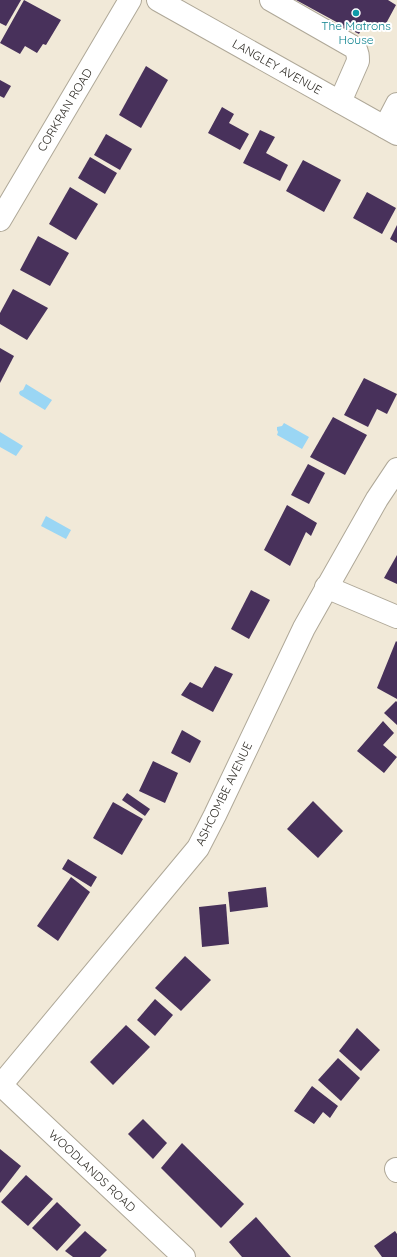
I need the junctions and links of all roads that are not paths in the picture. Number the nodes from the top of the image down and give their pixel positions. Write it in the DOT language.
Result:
graph roads {
  1 [pos="130,0"];
  2 [pos="158,0"];
  3 [pos="271,0"];
  4 [pos="186,7"];
  5 [pos="340,102"];
  6 [pos="397,104"];
  7 [pos="391,130"];
  8 [pos="0,220"];
  9 [pos="397,469"];
  10 [pos="326,588"];
  11 [pos="397,617"];
  12 [pos="0,1085"];
  13 [pos="184,1257"];
  1 -- 8 [label="street, CORKRAN ROAD"];
  2 -- 4 [label="street, LANGLEY AVENUE"];
  3 -- 5 [label="street"];
  4 -- 5 [label="street, LANGLEY AVENUE"];
  5 -- 7 [label="street, LANGLEY AVENUE"];
  6 -- 7 [label="street"];
  9 -- 10 [label="street, ASHCOMBE AVENUE"];
  10 -- 11 [label="street"];
  10 -- 12 [label="street, ASHCOMBE AVENUE"];
  12 -- 13 [label="street, WOODLANDS ROAD"];
}
